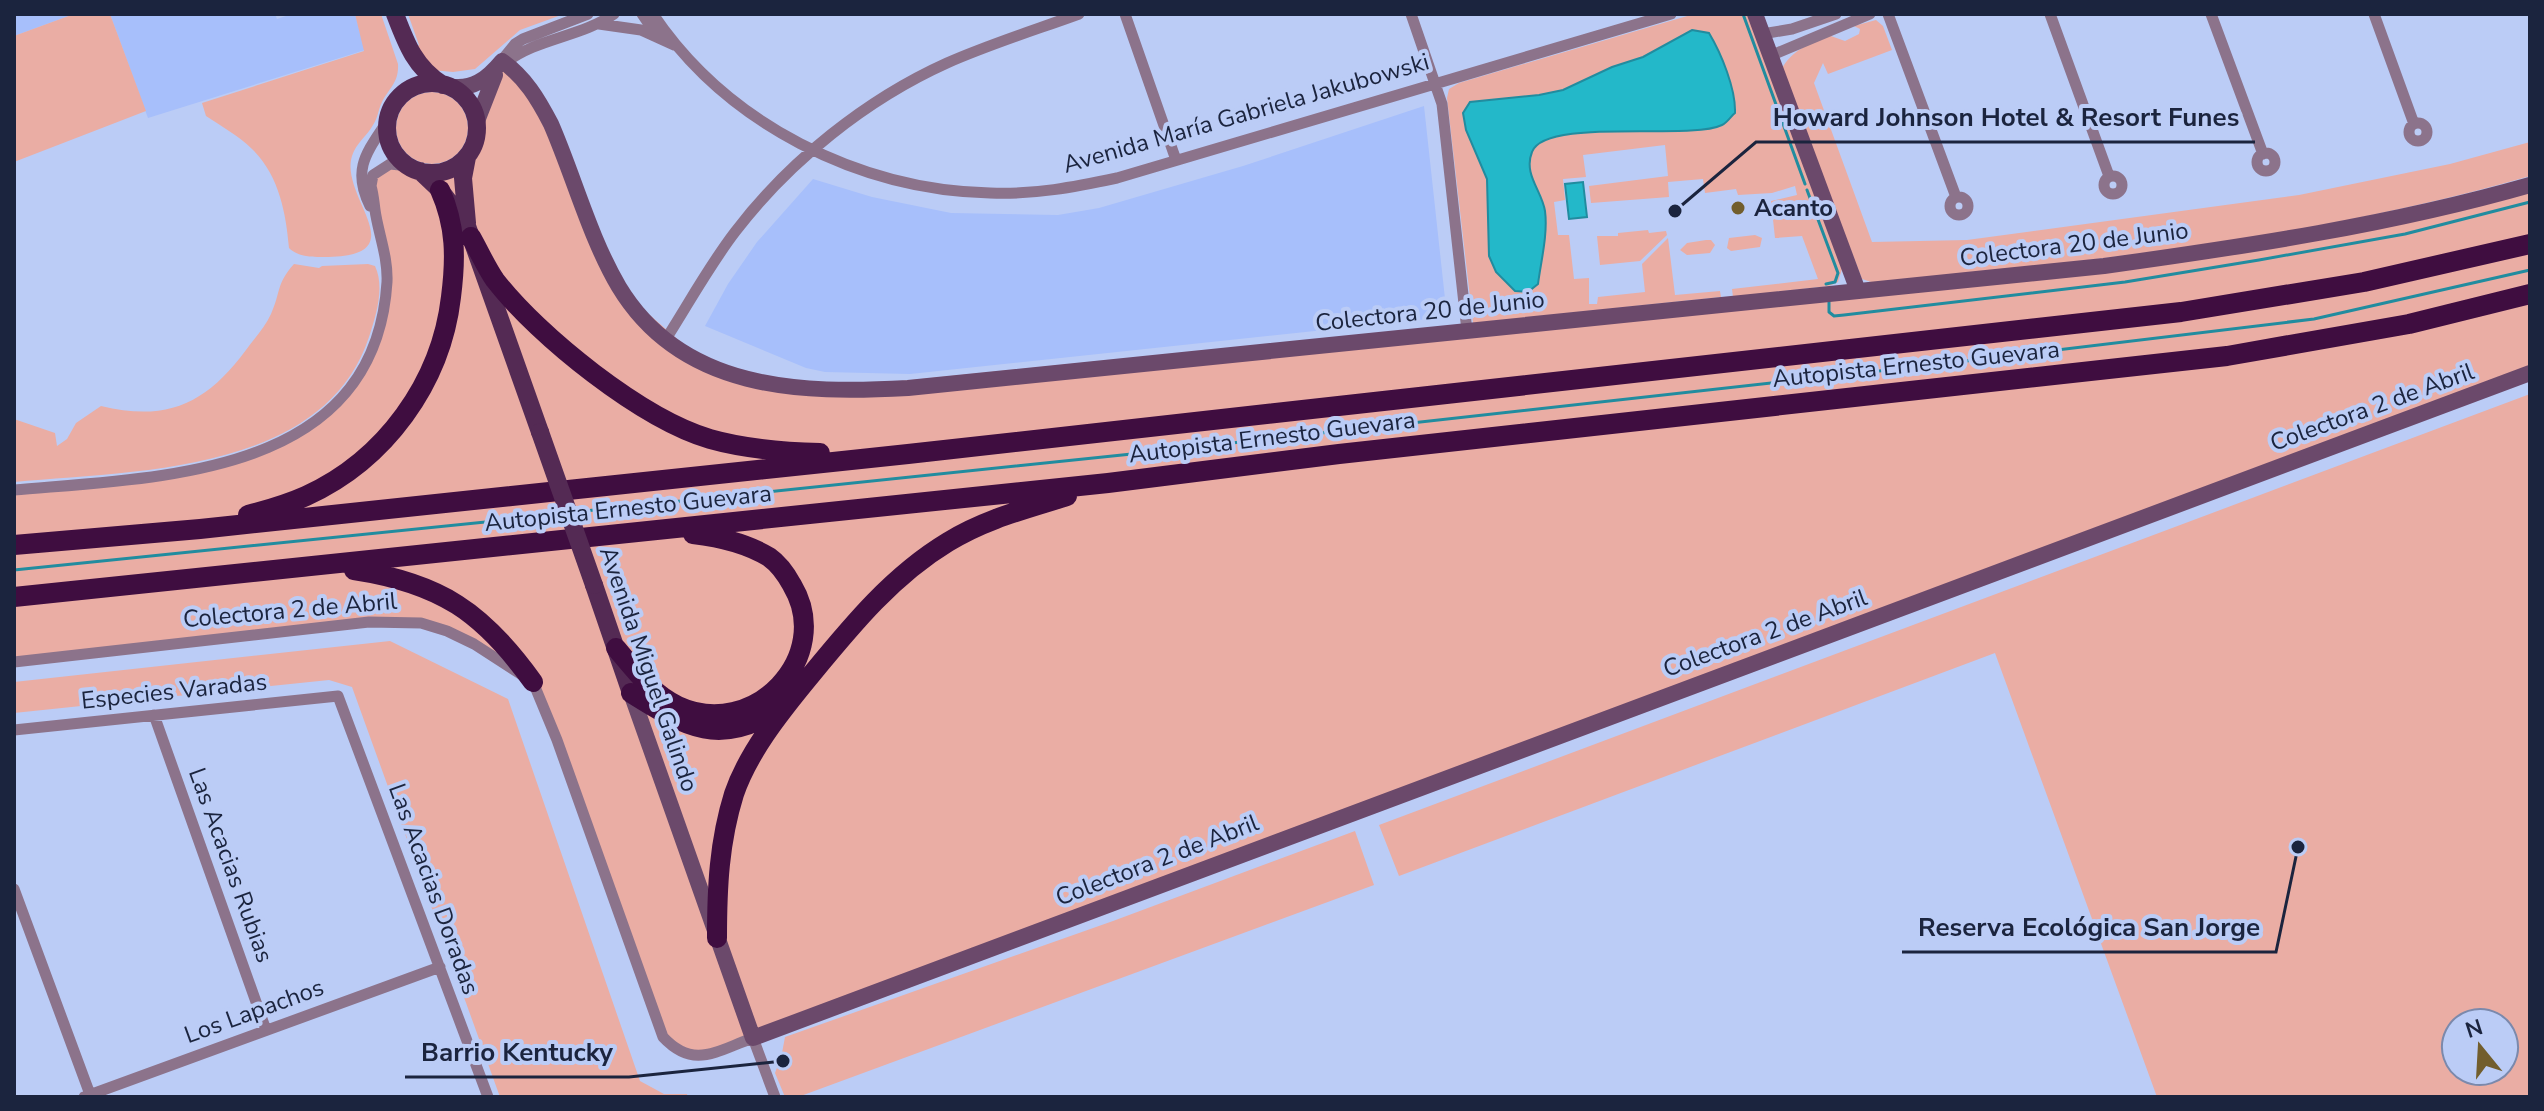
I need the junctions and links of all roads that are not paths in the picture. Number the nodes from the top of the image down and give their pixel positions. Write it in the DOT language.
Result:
graph roads {
  1 [pos="395,14"];
  2 [pos="588,14"];
  3 [pos="614,14"];
  4 [pos="642,14"];
  5 [pos="653,14"];
  6 [pos="1079,14"];
  7 [pos="1125,14"];
  8 [pos="1411,14"];
  9 [pos="1671,14"];
  10 [pos="1755,14"];
  11 [pos="1836,14"];
  12 [pos="1870,14"];
  13 [pos="1888,14"];
  14 [pos="2050,14"];
  15 [pos="2211,14"];
  16 [pos="2374,14"];
  17 [pos="597,24"];
  18 [pos="1762,34"];
  19 [pos="657,36"];
  20 [pos="406,45"];
  21 [pos="675,46"];
  22 [pos="1770,56"];
  23 [pos="503,62"];
  24 [pos="1436,83"];
  25 [pos="446,85"];
  26 [pos="407,91"];
  27 [pos="388,120"];
  28 [pos="477,121"];
  29 [pos="2414,124"];
  30 [pos="814,150"];
  31 [pos="2263,154"];
  32 [pos="467,157"];
  33 [pos="1176,160"];
  34 [pos="415,169"];
  35 [pos="2109,176"];
  36 [pos="2530,185"];
  37 [pos="440,190"];
  38 [pos="1956,197"];
  39 [pos="376,217"];
  40 [pos="469,231"];
  41 [pos="2530,244"];
  42 [pos="1858,291"];
  43 [pos="2530,294"];
  44 [pos="1467,331"];
  45 [pos="666,339"];
  46 [pos="2530,373"];
  47 [pos="908,454"];
  48 [pos="1108,483"];
  49 [pos="14,490"];
  50 [pos="200,529"];
  51 [pos="661,530"];
  52 [pos="14,545"];
  53 [pos="306,568"];
  54 [pos="14,597"];
  55 [pos="616,648"];
  56 [pos="14,662"];
  57 [pos="533,682"];
  58 [pos="631,693"];
  59 [pos="338,696"];
  60 [pos="793,696"];
  61 [pos="154,715"];
  62 [pos="14,730"];
  63 [pos="14,889"];
  64 [pos="717,938"];
  65 [pos="440,967"];
  66 [pos="266,1030"];
  67 [pos="753,1038"];
  68 [pos="88,1096"];
  69 [pos="488,1097"];
  70 [pos="775,1097"];
  1 -- 20 [label="main road"];
  2 -- 23 [label="street"];
  3 -- 17 [label="street"];
  4 -- 19 [label="street, Avenida María Gabriela Jakubowski"];
  5 -- 21 [label="street, Avenida María Gabriela Jakubowski"];
  6 -- 30 [label="street"];
  7 -- 33 [label="street"];
  8 -- 24 [label="street"];
  9 -- 24 [label="street, Avenida María Gabriela Jakubowski"];
  10 -- 18 [label="main road"];
  11 -- 18 [label="street"];
  12 -- 22 [label="street"];
  13 -- 38 [label="street"];
  14 -- 35 [label="street"];
  15 -- 31 [label="street"];
  16 -- 29 [label="street"];
  17 -- 19 [label="street, Avenida María Gabriela Jakubowski"];
  17 -- 23 [label="street"];
  18 -- 22 [label="main road"];
  19 -- 21 [label="street, Avenida María Gabriela Jakubowski"];
  20 -- 25 [label="main road"];
  20 -- 26 [label="main road"];
  21 -- 30 [label="street, Avenida María Gabriela Jakubowski"];
  22 -- 42 [label="main road"];
  23 -- 25 [label="main road"];
  23 -- 28 [label="main road"];
  23 -- 45 [label="main road, Colectora 20 de Junio"];
  24 -- 33 [label="street, Avenida María Gabriela Jakubowski"];
  24 -- 44 [label="street"];
  25 -- 26 [label="main road"];
  25 -- 28 [label="main road"];
  26 -- 27 [label="main road"];
  27 -- 34 [label="main road"];
  27 -- 39 [label="street"];
  28 -- 32 [label="main road"];
  30 -- 33 [label="street, Avenida María Gabriela Jakubowski"];
  30 -- 45 [label="street"];
  32 -- 34 [label="main road"];
  32 -- 40 [label="main road, Avenida Miguel Galindo"];
  34 -- 37 [label="main road, Avenida Miguel Galindo"];
  34 -- 39 [label="street"];
  36 -- 42 [label="main road, Colectora 20 de Junio"];
  37 -- 40 [label="main road, Avenida Miguel Galindo"];
  37 -- 50 [label="highway"];
  39 -- 49 [label="street"];
  40 -- 47 [label="highway"];
  40 -- 55 [label="main road, Avenida Miguel Galindo, bridge"];
  41 -- 47 [label="highway, Autopista Ernesto Guevara"];
  42 -- 44 [label="main road, Colectora 20 de Junio"];
  43 -- 48 [label="highway, Autopista Ernesto Guevara"];
  44 -- 45 [label="main road, Colectora 20 de Junio"];
  46 -- 67 [label="main road, Colectora 2 de Abril"];
  47 -- 50 [label="highway, Autopista Ernesto Guevara"];
  48 -- 51 [label="highway, Autopista Ernesto Guevara"];
  48 -- 60 [label="highway"];
  50 -- 52 [label="highway, Autopista Ernesto Guevara"];
  51 -- 53 [label="highway, Autopista Ernesto Guevara"];
  51 -- 55 [label="highway"];
  53 -- 54 [label="highway, Autopista Ernesto Guevara"];
  53 -- 57 [label="highway"];
  55 -- 58 [label="main road, Avenida Miguel Galindo"];
  56 -- 57 [label="street, Colectora 2 de Abril"];
  57 -- 67 [label="street, Colectora 2 de Abril"];
  58 -- 60 [label="highway"];
  58 -- 64 [label="main road, Avenida Miguel Galindo"];
  59 -- 61 [label="street, Especies Varadas"];
  59 -- 65 [label="street, Las Acacias Doradas"];
  60 -- 64 [label="highway"];
  61 -- 62 [label="street, Especies Varadas"];
  61 -- 66 [label="street, Las Acacias Rubias"];
  63 -- 68 [label="street"];
  64 -- 67 [label="main road, Avenida Miguel Galindo"];
  65 -- 66 [label="street, Los Lapachos"];
  65 -- 69 [label="street, Las Acacias Doradas"];
  66 -- 68 [label="street, Los Lapachos"];
  67 -- 70 [label="street"];
}
